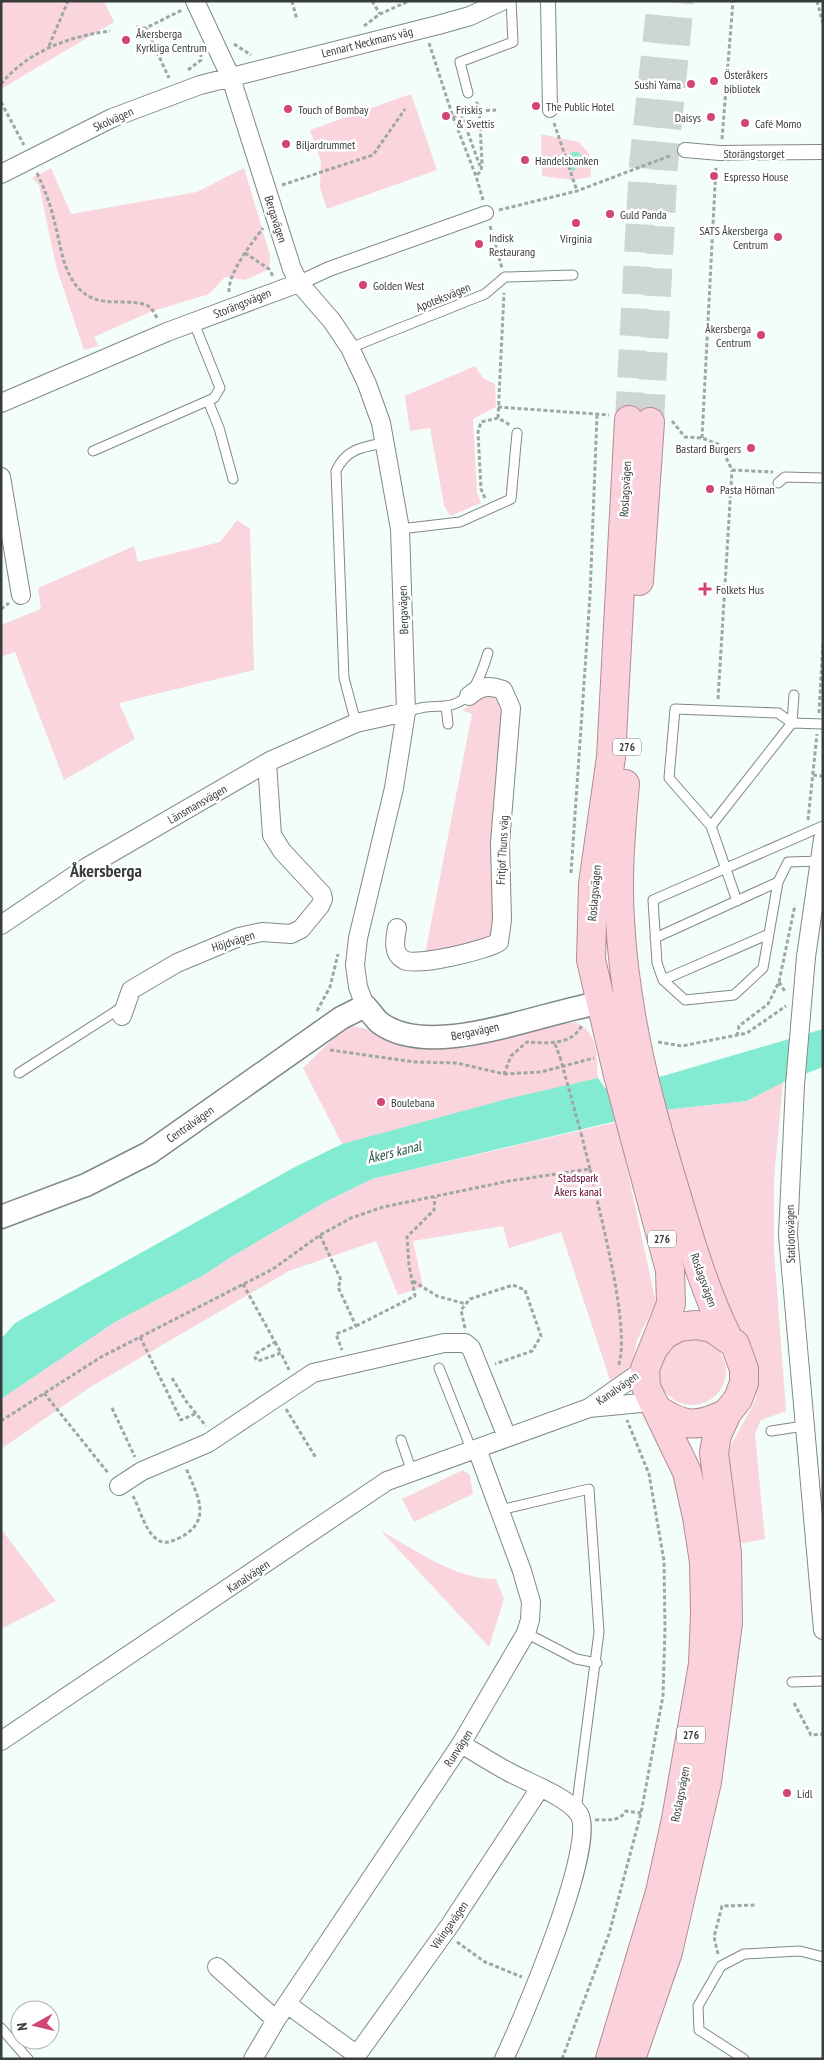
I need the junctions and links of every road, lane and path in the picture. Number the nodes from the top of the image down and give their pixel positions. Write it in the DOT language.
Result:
graph roads {
  1 [pos="68,1"];
  2 [pos="292,1"];
  3 [pos="372,1"];
  4 [pos="409,1"];
  5 [pos="502,1"];
  6 [pos="511,1"];
  7 [pos="548,1"];
  8 [pos="733,1"];
  9 [pos="817,1"];
  10 [pos="188,6"];
  11 [pos="380,14"];
  12 [pos="297,20"];
  13 [pos="823,24"];
  14 [pos="136,27"];
  15 [pos="146,28"];
  16 [pos="358,30"];
  17 [pos="110,32"];
  18 [pos="218,46"];
  19 [pos="49,47"];
  20 [pos="432,52"];
  21 [pos="260,53"];
  22 [pos="168,78"];
  23 [pos="231,78"];
  24 [pos="1,84"];
  25 [pos="468,93"];
  26 [pos="1,102"];
  27 [pos="405,109"];
  28 [pos="496,110"];
  29 [pos="550,110"];
  30 [pos="461,114"];
  31 [pos="453,117"];
  32 [pos="685,150"];
  33 [pos="28,152"];
  34 [pos="823,152"];
  35 [pos="720,153"];
  36 [pos="480,166"];
  37 [pos="1,174"];
  38 [pos="476,176"];
  39 [pos="267,190"];
  40 [pos="577,191"];
  41 [pos="486,213"];
  42 [pos="263,228"];
  43 [pos="245,253"];
  44 [pos="572,275"];
  45 [pos="505,277"];
  46 [pos="299,283"];
  47 [pos="282,288"];
  48 [pos="231,308"];
  49 [pos="194,322"];
  50 [pos="167,332"];
  51 [pos="350,348"];
  52 [pos="208,401"];
  53 [pos="2,402"];
  54 [pos="498,407"];
  55 [pos="597,415"];
  56 [pos="498,418"];
  57 [pos="641,419"];
  58 [pos="517,433"];
  59 [pos="702,438"];
  60 [pos="384,443"];
  61 [pos="93,451"];
  62 [pos="732,470"];
  63 [pos="777,472"];
  64 [pos="1,477"];
  65 [pos="823,478"];
  66 [pos="233,479"];
  67 [pos="778,483"];
  68 [pos="491,508"];
  69 [pos="400,529"];
  70 [pos="21,595"];
  71 [pos="488,652"];
  72 [pos="794,694"];
  73 [pos="468,696"];
  74 [pos="718,704"];
  75 [pos="446,706"];
  76 [pos="406,712"];
  77 [pos="356,723"];
  78 [pos="792,723"];
  79 [pos="448,724"];
  80 [pos="823,724"];
  81 [pos="266,763"];
  82 [pos="813,774"];
  83 [pos="823,776"];
  84 [pos="711,826"];
  85 [pos="823,826"];
  86 [pos="823,839"];
  87 [pos="821,861"];
  88 [pos="725,867"];
  89 [pos="778,882"];
  90 [pos="571,883"];
  91 [pos="737,901"];
  92 [pos="796,901"];
  93 [pos="1,925"];
  94 [pos="397,928"];
  95 [pos="769,934"];
  96 [pos="655,938"];
  97 [pos="663,980"];
  98 [pos="792,1002"];
  99 [pos="590,1005"];
  100 [pos="365,1006"];
  101 [pos="125,1010"];
  102 [pos="319,1034"];
  103 [pos="737,1036"];
  104 [pos="655,1041"];
  105 [pos="555,1044"];
  106 [pos="620,1067"];
  107 [pos="19,1073"];
  108 [pos="504,1074"];
  109 [pos="642,1123"];
  110 [pos="590,1169"];
  111 [pos="435,1197"];
  112 [pos="1,1217"];
  113 [pos="320,1235"];
  114 [pos="412,1281"];
  115 [pos="243,1284"];
  116 [pos="466,1304"];
  117 [pos="356,1326"];
  118 [pos="727,1336"];
  119 [pos="140,1337"];
  120 [pos="275,1342"];
  121 [pos="466,1343"];
  122 [pos="281,1353"];
  123 [pos="648,1360"];
  124 [pos="347,1365"];
  125 [pos="440,1368"];
  126 [pos="480,1369"];
  127 [pos="172,1378"];
  128 [pos="301,1382"];
  129 [pos="44,1393"];
  130 [pos="278,1396"];
  131 [pos="618,1396"];
  132 [pos="655,1406"];
  133 [pos="112,1408"];
  134 [pos="727,1413"];
  135 [pos="1,1421"];
  136 [pos="804,1426"];
  137 [pos="771,1431"];
  138 [pos="507,1437"];
  139 [pos="401,1440"];
  140 [pos="474,1450"];
  141 [pos="180,1456"];
  142 [pos="316,1458"];
  143 [pos="142,1471"];
  144 [pos="412,1472"];
  145 [pos="122,1485"];
  146 [pos="500,1510"];
  147 [pos="823,1630"];
  148 [pos="526,1633"];
  149 [pos="597,1663"];
  150 [pos="823,1681"];
  151 [pos="792,1682"];
  152 [pos="794,1703"];
  153 [pos="823,1734"];
  154 [pos="1,1741"];
  155 [pos="461,1744"];
  156 [pos="540,1788"];
  157 [pos="641,1813"];
  158 [pos="579,1816"];
  159 [pos="757,1905"];
  160 [pos="444,1933"];
  161 [pos="823,1957"];
  162 [pos="721,1966"];
  163 [pos="217,1967"];
  164 [pos="518,1975"];
  165 [pos="287,2004"];
  166 [pos="276,2020"];
  167 [pos="1,2028"];
  168 [pos="356,2057"];
  169 [pos="28,2059"];
  170 [pos="253,2059"];
  171 [pos="504,2059"];
  172 [pos="562,2059"];
  173 [pos="610,2059"];
  174 [pos="631,2059"];
  175 [pos="744,2059"];
  1 -- 19 [label="path"];
  2 -- 12 [label="path"];
  3 -- 11 [label="path"];
  4 -- 11 [label="path"];
  5 -- 23 [label="street, Lennart Neckmans väg"];
  6 -- 25 [label="lane"];
  7 -- 29 [label="street"];
  8 -- 35 [label="path"];
  9 -- 13 [label="path"];
  10 -- 15 [label="path"];
  10 -- 18 [label="street, Bergavägen"];
  11 -- 16 [label="path"];
  14 -- 15 [label="path"];
  15 -- 22 [label="path"];
  17 -- 19 [label="path"];
  18 -- 21 [label="path"];
  18 -- 23 [label="street, Bergavägen"];
  19 -- 24 [label="path"];
  20 -- 31 [label="path"];
  23 -- 33 [label="street, Skolvägen"];
  23 -- 39 [label="street, Bergavägen"];
  25 -- 36 [label="path"];
  26 -- 33 [label="path"];
  27 -- 39 [label="path"];
  28 -- 30 [label="path, bridge"];
  29 -- 40 [label="path"];
  30 -- 31 [label="path"];
  30 -- 36 [label="path"];
  31 -- 38 [label="path"];
  32 -- 35 [label="street, Storängstorget"];
  32 -- 40 [label="path"];
  33 -- 37 [label="street, Skolvägen"];
  33 -- 50 [label="path"];
  34 -- 35 [label="street, Storängstorget"];
  35 -- 59 [label="path"];
  36 -- 38 [label="path"];
  38 -- 41 [label="path"];
  39 -- 46 [label="street, Bergavägen"];
  40 -- 41 [label="path"];
  41 -- 45 [label="path"];
  41 -- 46 [label="street, Storängsvägen"];
  42 -- 43 [label="path"];
  43 -- 47 [label="path"];
  43 -- 48 [label="path"];
  44 -- 45 [label="lane"];
  45 -- 51 [label="lane, Apoteksvägen"];
  45 -- 54 [label="path"];
  46 -- 47 [label="street, Storängsvägen"];
  46 -- 51 [label="street, Bergavägen"];
  47 -- 48 [label="street, Storängsvägen"];
  48 -- 49 [label="street, Storängsvägen"];
  49 -- 50 [label="street, Storängsvägen"];
  49 -- 52 [label="lane"];
  50 -- 53 [label="street, Storängsvägen"];
  51 -- 60 [label="street, Bergavägen"];
  52 -- 61 [label="lane"];
  52 -- 66 [label="lane"];
  54 -- 55 [label="path"];
  54 -- 56 [label="path"];
  55 -- 57 [label="path"];
  55 -- 90 [label="path"];
  56 -- 58 [label="path"];
  56 -- 68 [label="path"];
  57 -- 59 [label="path"];
  57 -- 99 [label="main road, Roslagsvägen / 276"];
  57 -- 106 [label="main road, Roslagsvägen / 276"];
  58 -- 68 [label="lane"];
  59 -- 62 [label="path"];
  60 -- 69 [label="street, Bergavägen"];
  60 -- 77 [label="lane"];
  62 -- 63 [label="path"];
  62 -- 74 [label="path"];
  64 -- 70 [label="street"];
  65 -- 67 [label="lane"];
  68 -- 69 [label="lane"];
  69 -- 76 [label="street, Bergavägen"];
  71 -- 73 [label="lane"];
  72 -- 78 [label="lane"];
  73 -- 75 [label="lane, Fritjof Thuns väg"];
  73 -- 94 [label="street, Fritjof Thuns väg"];
  75 -- 76 [label="lane, Fritjof Thuns väg"];
  75 -- 79 [label="lane"];
  76 -- 77 [label="street, Länsmansvägen"];
  76 -- 100 [label="street, Bergavägen"];
  77 -- 81 [label="street, Länsmansvägen"];
  78 -- 80 [label="lane"];
  78 -- 84 [label="lane"];
  78 -- 84 [label="lane"];
  81 -- 93 [label="street, Länsmansvägen"];
  81 -- 101 [label="street, Höjdvägen"];
  82 -- 83 [label="path"];
  84 -- 88 [label="lane"];
  85 -- 88 [label="lane"];
  86 -- 87 [label="street, Stationsvägen"];
  87 -- 89 [label="lane"];
  87 -- 136 [label="street, Stationsvägen, bridge"];
  88 -- 91 [label="lane"];
  88 -- 96 [label="lane"];
  89 -- 91 [label="lane"];
  89 -- 95 [label="lane"];
  91 -- 96 [label="lane"];
  92 -- 103 [label="path"];
  95 -- 97 [label="lane"];
  95 -- 97 [label="lane"];
  96 -- 97 [label="lane"];
  98 -- 103 [label="path"];
  99 -- 100 [label="street, Bergavägen"];
  99 -- 105 [label="path"];
  99 -- 106 [label="main road"];
  100 -- 102 [label="street, Centralvägen"];
  101 -- 107 [label="lane"];
  102 -- 108 [label="path"];
  102 -- 112 [label="street, Centralvägen"];
  103 -- 104 [label="path"];
  105 -- 108 [label="path"];
  105 -- 110 [label="path, bridge"];
  106 -- 108 [label="path"];
  106 -- 109 [label="main road, Roslagsvägen / 276"];
  109 -- 118 [label="main road, Roslagsvägen / 276"];
  109 -- 123 [label="main road, Roslagsvägen / 276"];
  110 -- 111 [label="path"];
  110 -- 131 [label="path"];
  111 -- 113 [label="path"];
  111 -- 114 [label="path"];
  113 -- 115 [label="path"];
  113 -- 117 [label="path"];
  114 -- 116 [label="path"];
  114 -- 117 [label="path"];
  115 -- 119 [label="path"];
  115 -- 120 [label="path"];
  116 -- 121 [label="path"];
  116 -- 126 [label="path"];
  117 -- 124 [label="path"];
  118 -- 123 [label="main road, Roslagsvägen"];
  118 -- 134 [label="main road, Roslagsvägen / 276"];
  119 -- 127 [label="path"];
  119 -- 129 [label="path"];
  120 -- 122 [label="path"];
  120 -- 122 [label="path"];
  121 -- 124 [label="street"];
  121 -- 126 [label="street"];
  122 -- 128 [label="path"];
  123 -- 131 [label="street, Kanalvägen"];
  123 -- 132 [label="main road, Roslagsvägen / 276"];
  124 -- 128 [label="street"];
  125 -- 140 [label="lane"];
  126 -- 138 [label="street"];
  128 -- 130 [label="street"];
  129 -- 135 [label="path"];
  129 -- 145 [label="path"];
  130 -- 141 [label="street"];
  130 -- 142 [label="path"];
  131 -- 132 [label="street, Kanalvägen"];
  131 -- 138 [label="street, Kanalvägen"];
  131 -- 157 [label="path"];
  132 -- 134 [label="main road"];
  132 -- 173 [label="main road, Roslagsvägen / 276"];
  133 -- 143 [label="path"];
  134 -- 174 [label="main road, Roslagsvägen / 276"];
  136 -- 137 [label="lane"];
  136 -- 147 [label="street, Stationsvägen"];
  138 -- 140 [label="street, Kanalvägen"];
  139 -- 144 [label="lane"];
  140 -- 144 [label="street, Kanalvägen"];
  140 -- 146 [label="street, Runvägen"];
  141 -- 143 [label="street"];
  141 -- 145 [label="path"];
  143 -- 145 [label="street"];
  144 -- 154 [label="street, Kanalvägen"];
  146 -- 148 [label="street, Runvägen"];
  146 -- 149 [label="lane"];
  148 -- 149 [label="lane"];
  148 -- 155 [label="street, Runvägen"];
  149 -- 158 [label="lane"];
  150 -- 151 [label="lane"];
  152 -- 153 [label="path"];
  155 -- 156 [label="street"];
  155 -- 165 [label="street, Runvägen"];
  156 -- 158 [label="street"];
  156 -- 160 [label="street, Vikingavägen"];
  157 -- 158 [label="path"];
  157 -- 172 [label="path"];
  158 -- 171 [label="street"];
  159 -- 162 [label="path"];
  160 -- 164 [label="path"];
  160 -- 168 [label="street, Vikingavägen"];
  161 -- 162 [label="lane"];
  162 -- 175 [label="lane"];
  163 -- 166 [label="street"];
  165 -- 166 [label="street, Runvägen"];
  165 -- 168 [label="street"];
  166 -- 170 [label="street, Runvägen"];
  167 -- 169 [label="lane"];
}
